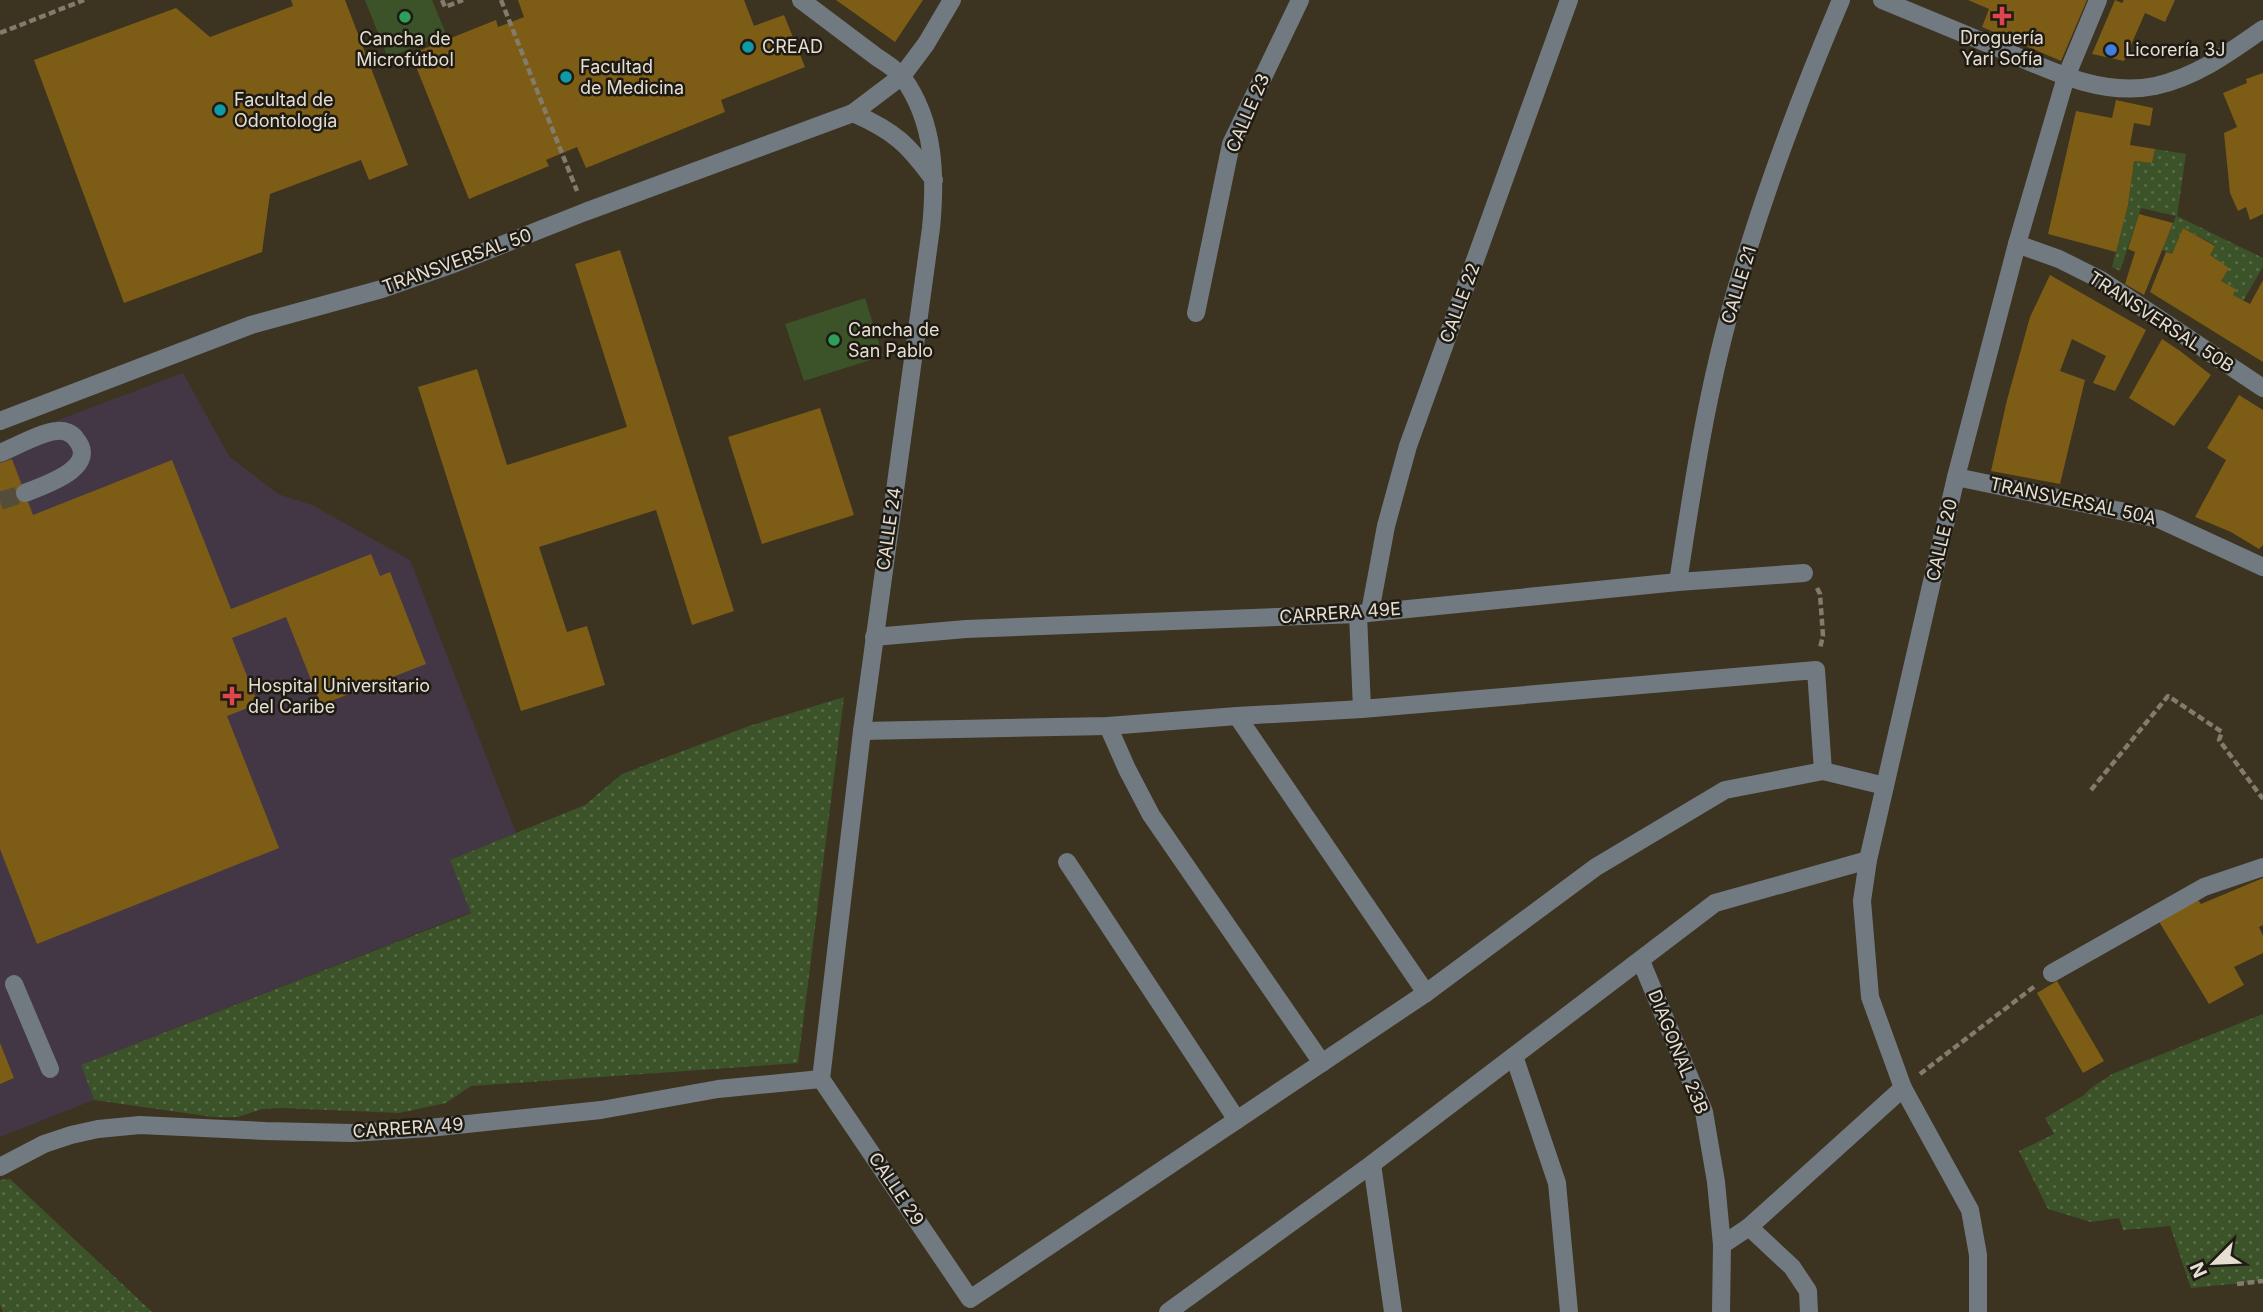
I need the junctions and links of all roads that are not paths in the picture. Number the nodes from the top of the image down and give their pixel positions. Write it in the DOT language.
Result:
graph roads {
  1 [pos="801,0"];
  2 [pos="952,0"];
  3 [pos="1300,0"];
  4 [pos="1569,0"];
  5 [pos="1841,0"];
  6 [pos="1882,0"];
  7 [pos="2098,0"];
  8 [pos="2263,29"];
  9 [pos="902,76"];
  10 [pos="2066,76"];
  11 [pos="853,113"];
  12 [pos="934,180"];
  13 [pos="2018,244"];
  14 [pos="1196,313"];
  15 [pos="2263,388"];
  16 [pos="0,421"];
  17 [pos="0,453"];
  18 [pos="1956,477"];
  19 [pos="25,493"];
  20 [pos="2263,567"];
  21 [pos="1804,573"];
  22 [pos="1678,582"];
  23 [pos="1364,613"];
  24 [pos="874,637"];
  25 [pos="1362,709"];
  26 [pos="1237,716"];
  27 [pos="1108,726"];
  28 [pos="862,731"];
  29 [pos="1823,771"];
  30 [pos="1885,786"];
  31 [pos="1868,860"];
  32 [pos="1067,862"];
  33 [pos="2263,867"];
  34 [pos="1641,961"];
  35 [pos="2052,973"];
  36 [pos="14,984"];
  37 [pos="1426,993"];
  38 [pos="1514,1056"];
  39 [pos="1322,1063"];
  40 [pos="50,1069"];
  41 [pos="821,1079"];
  42 [pos="1903,1088"];
  43 [pos="1237,1120"];
  44 [pos="1372,1164"];
  45 [pos="0,1167"];
  46 [pos="1749,1227"];
  47 [pos="1722,1245"];
  48 [pos="1168,1312"];
  49 [pos="1393,1312"];
  50 [pos="1569,1312"];
  51 [pos="1721,1312"];
  52 [pos="1809,1312"];
  53 [pos="1978,1312"];
  1 -- 9 [label="street"];
  2 -- 9 [label="street"];
  3 -- 14 [label="street, CALLE 23"];
  4 -- 23 [label="street, CALLE 22"];
  5 -- 22 [label="street, CALLE 21"];
  6 -- 10 [label="street"];
  7 -- 10 [label="street, CALLE 20"];
  8 -- 10 [label="street"];
  9 -- 11 [label="street, TRANSVERSAL 50"];
  9 -- 12 [label="street, CALLE 24"];
  10 -- 13 [label="street, CALLE 20"];
  11 -- 12 [label="street"];
  11 -- 16 [label="street, TRANSVERSAL 50"];
  12 -- 24 [label="street, CALLE 24"];
  13 -- 15 [label="street, TRANSVERSAL 50B"];
  13 -- 18 [label="street, CALLE 20"];
  17 -- 19 [label="street"];
  18 -- 20 [label="street, TRANSVERSAL 50A"];
  18 -- 30 [label="street, CALLE 20"];
  21 -- 22 [label="street, CARRERA 49E"];
  22 -- 23 [label="street, CARRERA 49E"];
  23 -- 24 [label="street, CARRERA 49E"];
  23 -- 25 [label="street, CALLE 22"];
  24 -- 28 [label="street, CALLE 24"];
  25 -- 26 [label="street"];
  25 -- 29 [label="street"];
  26 -- 27 [label="street"];
  26 -- 37 [label="street"];
  27 -- 28 [label="street"];
  27 -- 39 [label="street"];
  28 -- 41 [label="street, CALLE 24"];
  29 -- 30 [label="street"];
  29 -- 37 [label="street"];
  30 -- 31 [label="street, CALLE 20"];
  31 -- 34 [label="street"];
  31 -- 42 [label="street, CALLE 20"];
  32 -- 43 [label="street"];
  33 -- 35 [label="street"];
  34 -- 38 [label="street"];
  34 -- 47 [label="street, DIAGONAL 23B"];
  36 -- 40 [label="street"];
  37 -- 39 [label="street"];
  38 -- 44 [label="street"];
  38 -- 50 [label="street"];
  39 -- 43 [label="street"];
  41 -- 43 [label="street, CALLE 29"];
  41 -- 45 [label="street, CARRERA 49"];
  42 -- 46 [label="street"];
  42 -- 53 [label="street, CALLE 20"];
  44 -- 48 [label="street"];
  44 -- 49 [label="street"];
  46 -- 47 [label="street"];
  46 -- 52 [label="street"];
  47 -- 51 [label="street, DIAGONAL 23B"];
}
